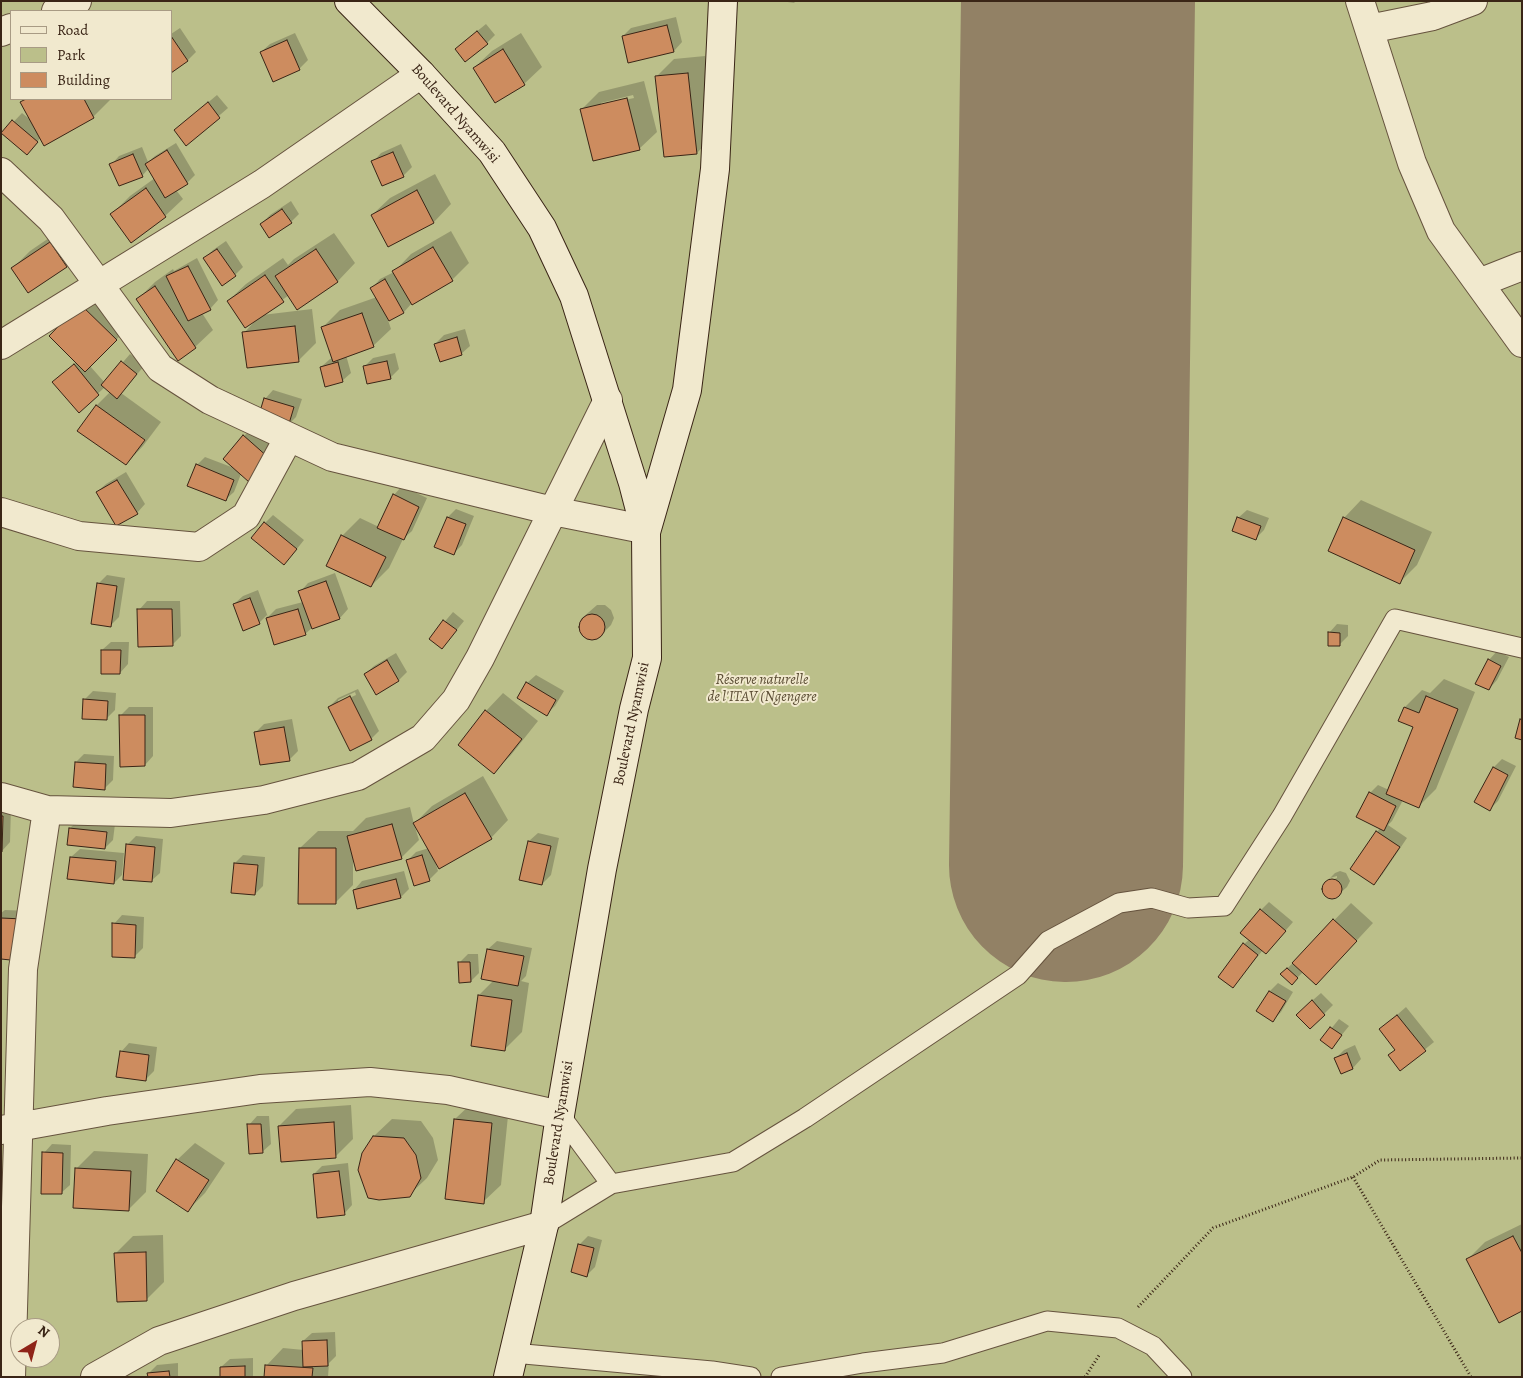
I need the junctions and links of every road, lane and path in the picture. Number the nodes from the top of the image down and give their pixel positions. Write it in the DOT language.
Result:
graph roads {
  1 [pos="77,1"];
  2 [pos="350,1"];
  3 [pos="723,1"];
  4 [pos="1360,1"];
  5 [pos="1473,1"];
  6 [pos="58,10"];
  7 [pos="1369,29"];
  8 [pos="421,74"];
  9 [pos="1,172"];
  10 [pos="1522,266"];
  11 [pos="1479,283"];
  12 [pos="98,286"];
  13 [pos="1522,343"];
  14 [pos="1,345"];
  15 [pos="608,400"];
  16 [pos="289,437"];
  17 [pos="553,510"];
  18 [pos="1,512"];
  19 [pos="645,531"];
  20 [pos="1522,648"];
  21 [pos="1,797"];
  22 [pos="47,810"];
  23 [pos="560,1115"];
  24 [pos="9,1129"];
  25 [pos="1522,1158"];
  26 [pos="1353,1177"];
  27 [pos="611,1184"];
  28 [pos="544,1225"];
  29 [pos="1118,1328"];
  30 [pos="862,1363"];
  31 [pos="510,1365"];
  32 [pos="11,1377"];
  33 [pos="95,1377"];
  34 [pos="751,1377"];
  35 [pos="782,1377"];
  36 [pos="841,1377"];
  37 [pos="1085,1377"];
  38 [pos="1182,1377"];
  39 [pos="1470,1377"];
  1 -- 6 [label="street"];
  2 -- 8 [label="street, Boulevard Nyamwisi"];
  3 -- 19 [label="street"];
  4 -- 7 [label="street"];
  5 -- 7 [label="street"];
  7 -- 11 [label="street"];
  8 -- 12 [label="street"];
  8 -- 15 [label="street, Boulevard Nyamwisi"];
  9 -- 12 [label="street"];
  10 -- 11 [label="street"];
  11 -- 13 [label="street"];
  12 -- 14 [label="street"];
  12 -- 16 [label="street"];
  15 -- 17 [label="street"];
  15 -- 19 [label="street, Boulevard Nyamwisi"];
  16 -- 17 [label="street"];
  16 -- 18 [label="street"];
  17 -- 19 [label="street"];
  17 -- 22 [label="street"];
  19 -- 23 [label="street, Boulevard Nyamwisi"];
  20 -- 27 [label="lane"];
  21 -- 22 [label="street"];
  22 -- 24 [label="street"];
  23 -- 24 [label="street"];
  23 -- 27 [label="lane"];
  23 -- 28 [label="street, Boulevard Nyamwisi"];
  24 -- 32 [label="street"];
  25 -- 26 [label="path"];
  26 -- 29 [label="path"];
  26 -- 39 [label="path"];
  27 -- 28 [label="lane"];
  28 -- 31 [label="street, Boulevard Nyamwisi"];
  28 -- 33 [label="street"];
  29 -- 30 [label="lane"];
  29 -- 37 [label="path"];
  29 -- 38 [label="lane"];
  30 -- 35 [label="lane"];
  30 -- 36 [label="lane"];
  31 -- 34 [label="lane"];
}
